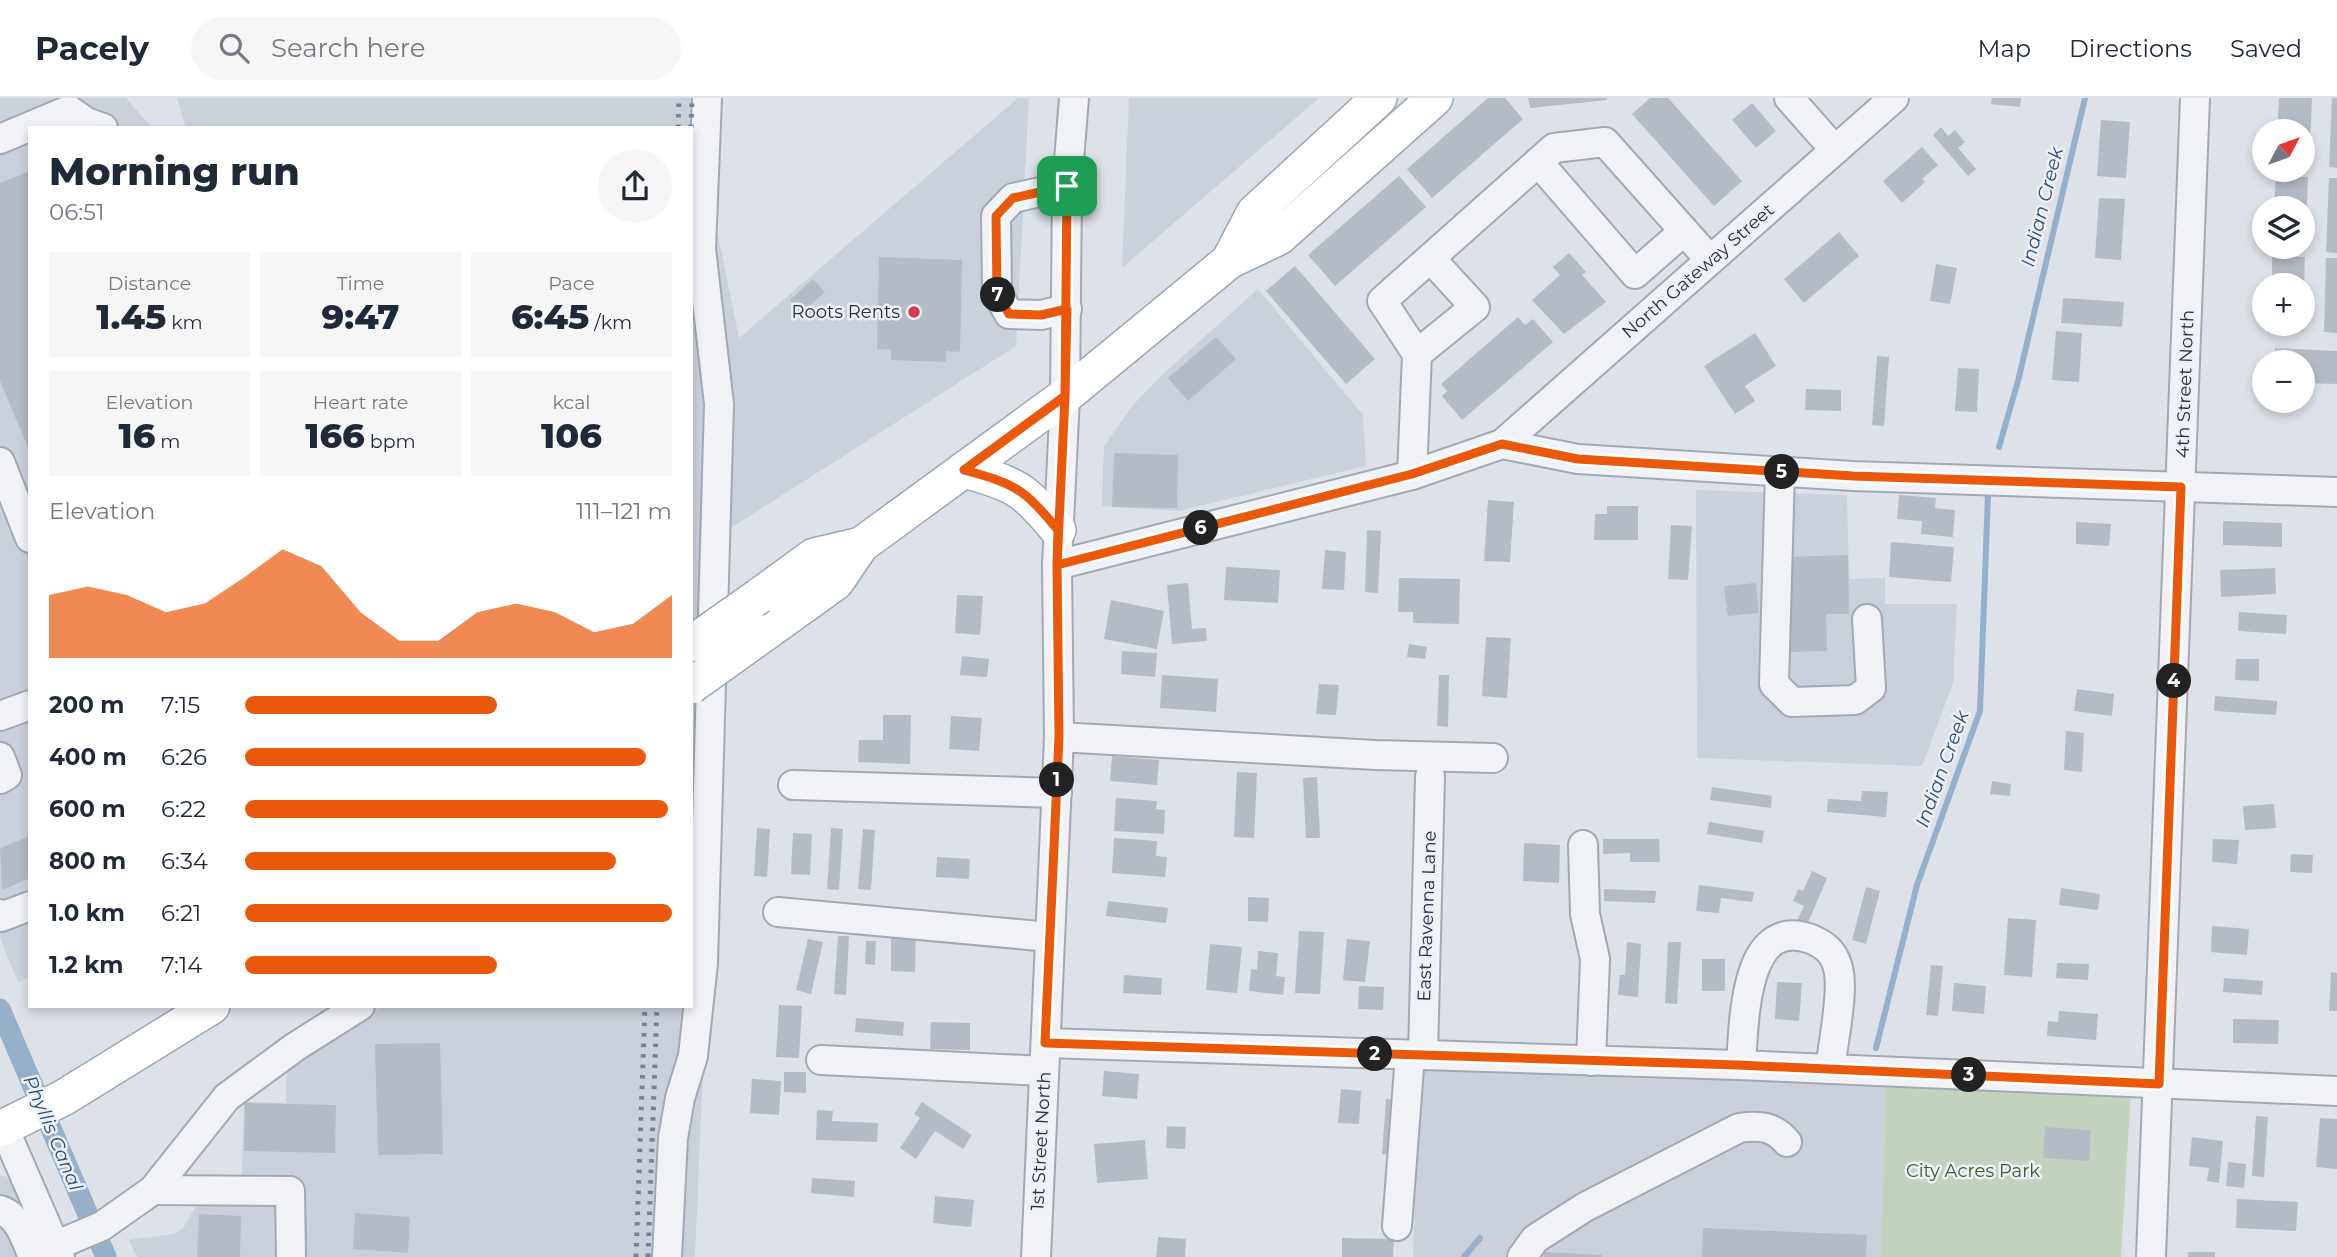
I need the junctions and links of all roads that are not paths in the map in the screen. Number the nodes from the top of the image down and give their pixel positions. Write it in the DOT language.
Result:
graph roads {
  1 [pos="707,98"];
  2 [pos="1074,98"];
  3 [pos="1379,98"];
  4 [pos="1435,98"];
  5 [pos="1789,98"];
  6 [pos="1894,98"];
  7 [pos="2195,98"];
  8 [pos="65,104"];
  9 [pos="97,126"];
  10 [pos="0,139"];
  11 [pos="1835,150"];
  12 [pos="1539,163"];
  13 [pos="1067,186"];
  14 [pos="1684,231"];
  15 [pos="1432,259"];
  16 [pos="1710,260"];
  17 [pos="1229,261"];
  18 [pos="1067,309"];
  19 [pos="1417,354"];
  20 [pos="1065,396"];
  21 [pos="1502,444"];
  22 [pos="0,462"];
  23 [pos="964,470"];
  24 [pos="1780,472"];
  25 [pos="1412,474"];
  26 [pos="2181,487"];
  27 [pos="2337,492"];
  28 [pos="1058,530"];
  29 [pos="28,533"];
  30 [pos="861,545"];
  31 [pos="1057,565"];
  32 [pos="1867,619"];
  33 [pos="693,643"];
  34 [pos="693,686"];
  35 [pos="28,706"];
  36 [pos="0,716"];
  37 [pos="1059,737"];
  38 [pos="1493,758"];
  39 [pos="1430,777"];
  40 [pos="793,785"];
  41 [pos="1056,793"];
  42 [pos="1583,845"];
  43 [pos="28,907"];
  44 [pos="778,912"];
  45 [pos="0,914"];
  46 [pos="1050,937"];
  47 [pos="209,1008"];
  48 [pos="357,1008"];
  49 [pos="1045,1043"];
  50 [pos="1416,1055"];
  51 [pos="821,1060"];
  52 [pos="1591,1061"];
  53 [pos="1741,1065"];
  54 [pos="1830,1069"];
  55 [pos="1044,1071"];
  56 [pos="2159,1084"];
  57 [pos="2337,1091"];
  58 [pos="10,1125"];
  59 [pos="1787,1142"];
  60 [pos="153,1190"];
  61 [pos="0,1210"];
  62 [pos="1397,1227"];
  63 [pos="66,1244"];
  64 [pos="291,1257"];
  65 [pos="667,1257"];
  66 [pos="1036,1257"];
  67 [pos="1522,1257"];
  68 [pos="2151,1257"];
  1 -- 65 [label="street"];
  2 -- 13 [label="street, 1st Street North"];
  3 -- 17 [label="main road"];
  4 -- 17 [label="main road"];
  5 -- 11 [label="street"];
  6 -- 11 [label="street, North Gateway Street"];
  7 -- 26 [label="street, 4th Street North"];
  8 -- 9 [label="street"];
  8 -- 10 [label="street"];
  11 -- 16 [label="street, North Gateway Street"];
  12 -- 14 [label="street"];
  12 -- 14 [label="street"];
  12 -- 15 [label="street"];
  13 -- 18 [label="street, 1st Street North"];
  13 -- 18 [label="street"];
  14 -- 16 [label="street"];
  15 -- 19 [label="street"];
  15 -- 19 [label="street"];
  16 -- 21 [label="street, North Gateway Street"];
  17 -- 20 [label="main road"];
  18 -- 20 [label="street, 1st Street North"];
  19 -- 25 [label="street"];
  20 -- 23 [label="main road"];
  20 -- 28 [label="street, 1st Street North"];
  21 -- 24 [label="street"];
  21 -- 25 [label="street"];
  22 -- 29 [label="street"];
  23 -- 28 [label="main road"];
  23 -- 30 [label="main road"];
  24 -- 26 [label="street"];
  24 -- 32 [label="street"];
  25 -- 31 [label="street"];
  26 -- 27 [label="street"];
  26 -- 56 [label="street, 4th Street North"];
  28 -- 31 [label="street, 1st Street North"];
  30 -- 33 [label="main road, bridge"];
  30 -- 34 [label="main road, bridge"];
  31 -- 37 [label="street, 1st Street North"];
  35 -- 36 [label="street"];
  37 -- 38 [label="street"];
  37 -- 41 [label="street, 1st Street North"];
  39 -- 50 [label="street, East Ravenna Lane"];
  40 -- 41 [label="street"];
  41 -- 46 [label="street, 1st Street North"];
  42 -- 52 [label="street"];
  43 -- 45 [label="street"];
  44 -- 46 [label="street"];
  46 -- 49 [label="street, 1st Street North"];
  47 -- 58 [label="main road"];
  48 -- 60 [label="street"];
  49 -- 50 [label="street"];
  49 -- 55 [label="street, 1st Street North"];
  50 -- 52 [label="street"];
  50 -- 62 [label="street, East Ravenna Lane"];
  51 -- 55 [label="street"];
  52 -- 53 [label="street"];
  53 -- 54 [label="street"];
  53 -- 54 [label="street"];
  54 -- 56 [label="street"];
  55 -- 66 [label="street, 1st Street North"];
  56 -- 57 [label="street"];
  56 -- 68 [label="street, 4th Street North"];
  58 -- 63 [label="street"];
  59 -- 67 [label="street"];
  60 -- 63 [label="street"];
  60 -- 64 [label="street"];
  61 -- 63 [label="street"];
}
